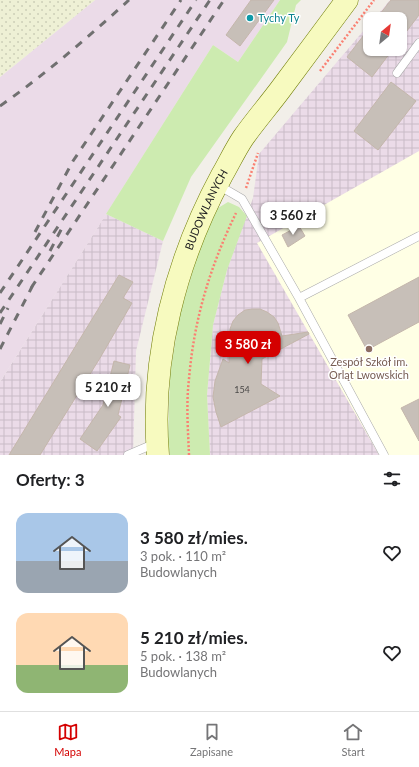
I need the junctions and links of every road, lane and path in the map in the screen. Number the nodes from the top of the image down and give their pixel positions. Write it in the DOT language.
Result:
graph roads {
  1 [pos="347,0"];
  2 [pos="419,43"];
  3 [pos="397,73"];
  4 [pos="259,149"];
  5 [pos="218,184"];
  6 [pos="242,199"];
  7 [pos="419,236"];
  8 [pos="299,298"];
  9 [pos="157,449"];
  10 [pos="128,455"];
  11 [pos="189,455"];
  12 [pos="384,455"];
  1 -- 5 [label="street, BUDOWLANYCH"];
  2 -- 3 [label="lane"];
  4 -- 6 [label="path"];
  5 -- 6 [label="lane"];
  5 -- 9 [label="street, BUDOWLANYCH"];
  6 -- 8 [label="lane"];
  6 -- 11 [label="path"];
  7 -- 8 [label="lane"];
  8 -- 12 [label="lane"];
  9 -- 10 [label="lane"];
}
